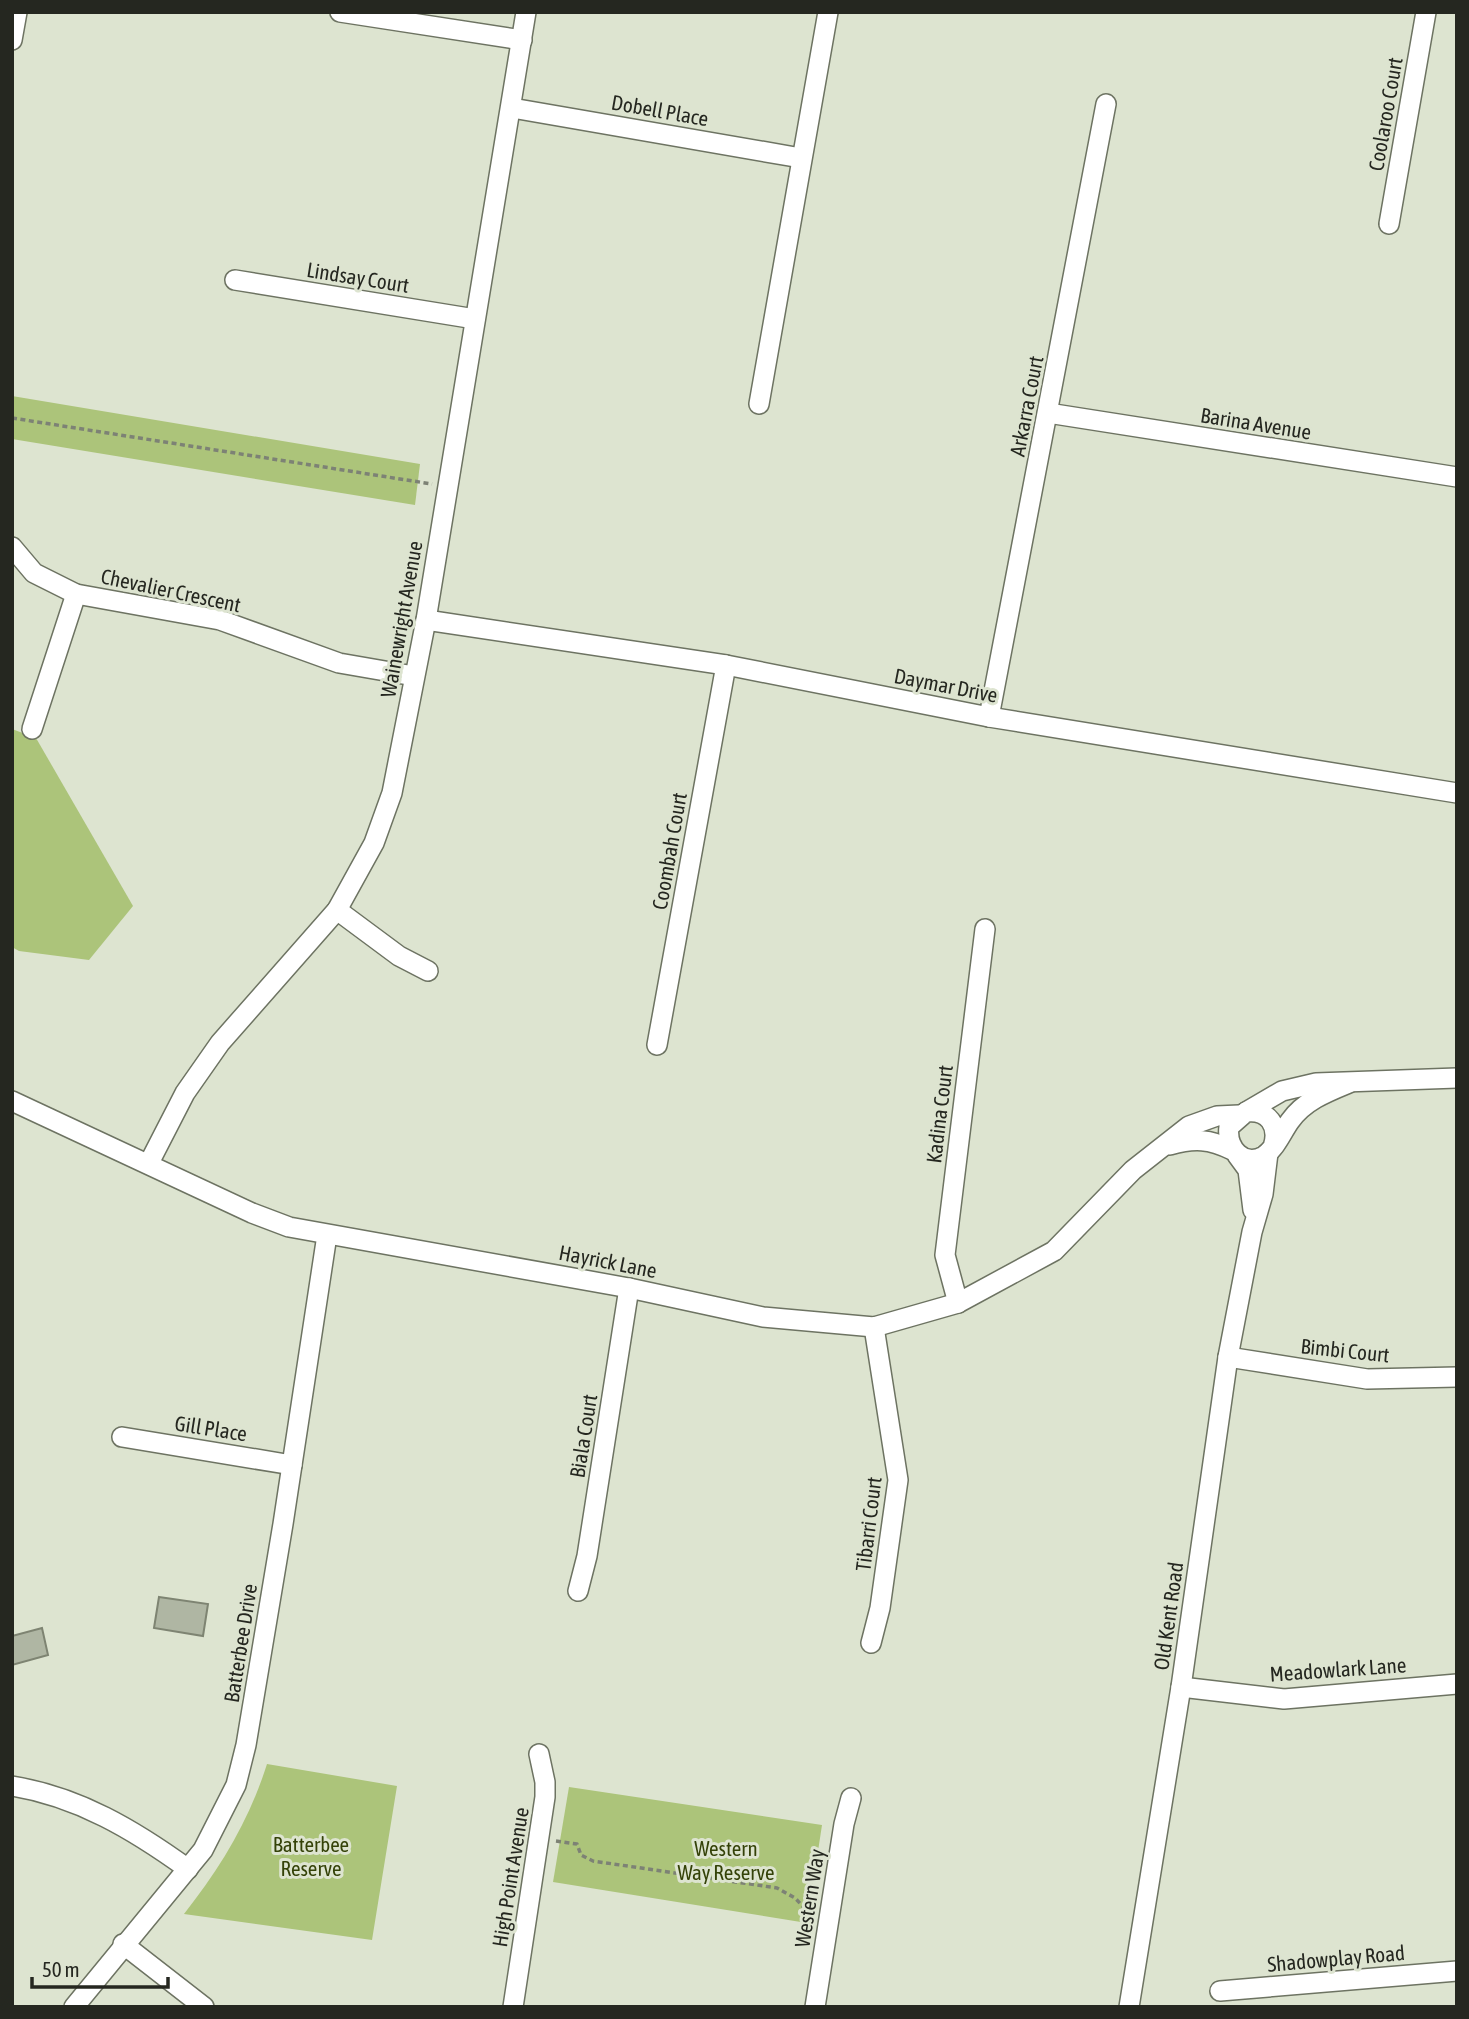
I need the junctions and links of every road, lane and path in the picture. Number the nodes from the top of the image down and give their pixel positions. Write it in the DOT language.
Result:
graph roads {
  1 [pos="17,12"];
  2 [pos="340,12"];
  3 [pos="526,12"];
  4 [pos="828,12"];
  5 [pos="1426,12"];
  6 [pos="12,40"];
  7 [pos="522,40"];
  8 [pos="1106,104"];
  9 [pos="512,108"];
  10 [pos="801,158"];
  11 [pos="1389,224"];
  12 [pos="235,281"];
  13 [pos="475,319"];
  14 [pos="759,404"];
  15 [pos="1048,413"];
  16 [pos="12,418"];
  17 [pos="1457,477"];
  18 [pos="447,486"];
  19 [pos="12,547"];
  20 [pos="76,594"];
  21 [pos="426,620"];
  22 [pos="726,665"];
  23 [pos="414,676"];
  24 [pos="989,717"];
  25 [pos="32,729"];
  26 [pos="1457,793"];
  27 [pos="337,910"];
  28 [pos="985,929"];
  29 [pos="428,971"];
  30 [pos="657,1045"];
  31 [pos="1457,1078"];
  32 [pos="1349,1083"];
  33 [pos="12,1101"];
  34 [pos="1242,1113"];
  35 [pos="1164,1146"];
  36 [pos="1271,1150"];
  37 [pos="1235,1152"];
  38 [pos="149,1163"];
  39 [pos="1252,1233"];
  40 [pos="327,1234"];
  41 [pos="629,1288"];
  42 [pos="958,1303"];
  43 [pos="874,1326"];
  44 [pos="1228,1357"];
  45 [pos="1457,1377"];
  46 [pos="122,1437"];
  47 [pos="292,1465"];
  48 [pos="578,1591"];
  49 [pos="871,1643"];
  50 [pos="1457,1684"];
  51 [pos="1181,1687"];
  52 [pos="539,1754"];
  53 [pos="12,1786"];
  54 [pos="851,1798"];
  55 [pos="539,1839"];
  56 [pos="188,1869"];
  57 [pos="828,1922"];
  58 [pos="122,1944"];
  59 [pos="1457,1971"];
  60 [pos="1220,1991"];
  61 [pos="74,2007"];
  62 [pos="204,2007"];
  63 [pos="513,2007"];
  64 [pos="815,2007"];
  65 [pos="1129,2007"];
  1 -- 6 [label="street"];
  2 -- 7 [label="street"];
  3 -- 7 [label="street, Wainewright Avenue"];
  4 -- 10 [label="street"];
  5 -- 11 [label="street, Coolaroo Court"];
  7 -- 9 [label="street, Wainewright Avenue"];
  8 -- 15 [label="street, Arkarra Court"];
  9 -- 10 [label="street, Dobell Place"];
  9 -- 13 [label="street, Wainewright Avenue"];
  10 -- 14 [label="street"];
  12 -- 13 [label="street, Lindsay Court"];
  13 -- 18 [label="street, Wainewright Avenue"];
  15 -- 17 [label="street, Barina Avenue"];
  15 -- 24 [label="street, Arkarra Court"];
  16 -- 18 [label="path"];
  18 -- 21 [label="street, Wainewright Avenue"];
  19 -- 20 [label="street, Chevalier Crescent"];
  20 -- 23 [label="street, Chevalier Crescent"];
  20 -- 25 [label="street"];
  21 -- 22 [label="street, Daymar Drive"];
  21 -- 23 [label="street, Wainewright Avenue"];
  22 -- 24 [label="street, Daymar Drive"];
  22 -- 30 [label="street, Coombah Court"];
  23 -- 27 [label="street, Wainewright Avenue"];
  24 -- 26 [label="street, Daymar Drive"];
  27 -- 29 [label="street"];
  27 -- 38 [label="street, Wainewright Avenue"];
  28 -- 42 [label="street, Kadina Court"];
  31 -- 32 [label="street, Hayrick Lane"];
  32 -- 34 [label="street, Hayrick Lane"];
  32 -- 36 [label="street, Hayrick Lane"];
  33 -- 38 [label="street, Hayrick Lane"];
  34 -- 35 [label="street, Hayrick Lane"];
  34 -- 36 [label="street"];
  34 -- 37 [label="street"];
  35 -- 37 [label="street, Hayrick Lane"];
  35 -- 42 [label="street, Hayrick Lane"];
  36 -- 37 [label="street"];
  36 -- 39 [label="street, Old Kent Road"];
  37 -- 39 [label="street, Old Kent Road"];
  38 -- 40 [label="street, Hayrick Lane"];
  39 -- 44 [label="street, Old Kent Road"];
  40 -- 41 [label="street, Hayrick Lane"];
  40 -- 47 [label="street, Batterbee Drive"];
  41 -- 43 [label="street, Hayrick Lane"];
  41 -- 48 [label="street, Biala Court"];
  42 -- 43 [label="street, Hayrick Lane"];
  43 -- 49 [label="street, Tibarri Court"];
  44 -- 45 [label="street, Bimbi Court"];
  44 -- 51 [label="street, Old Kent Road"];
  46 -- 47 [label="street, Gill Place"];
  47 -- 56 [label="street, Batterbee Drive"];
  50 -- 51 [label="street, Meadowlark Lane"];
  51 -- 65 [label="street, Old Kent Road"];
  52 -- 55 [label="street, High Point Avenue"];
  53 -- 56 [label="street"];
  54 -- 57 [label="street, Western Way"];
  55 -- 57 [label="path"];
  55 -- 63 [label="street, High Point Avenue"];
  56 -- 58 [label="street, Batterbee Drive"];
  57 -- 64 [label="street, Western Way"];
  58 -- 61 [label="street, Batterbee Drive"];
  58 -- 62 [label="street"];
  59 -- 60 [label="street, Shadowplay Road"];
}
